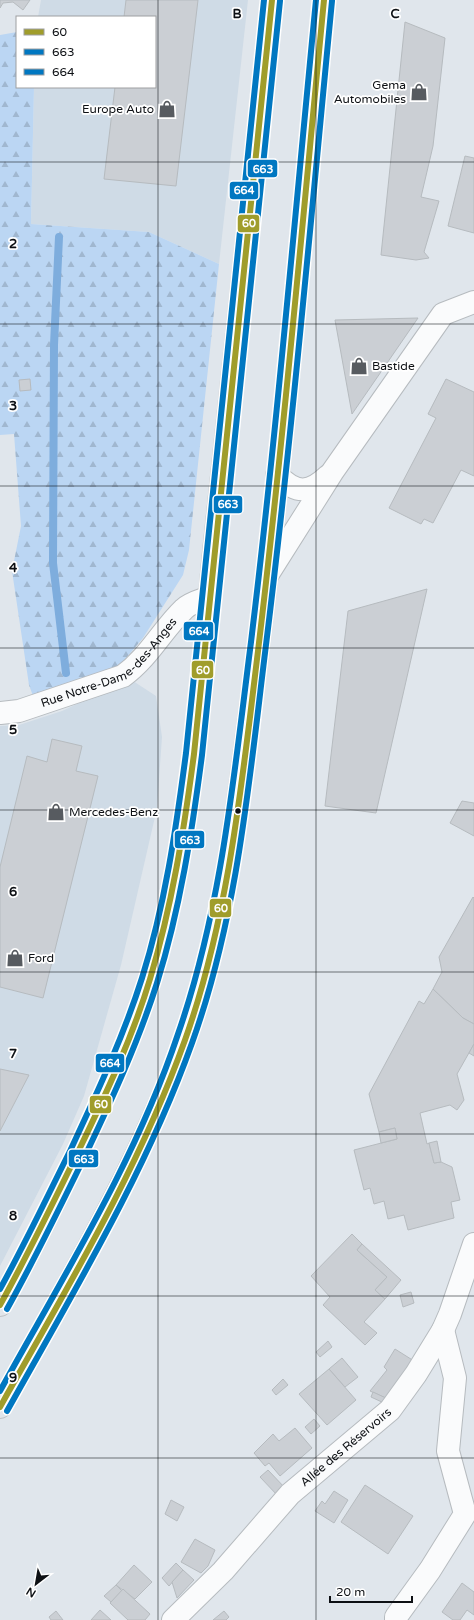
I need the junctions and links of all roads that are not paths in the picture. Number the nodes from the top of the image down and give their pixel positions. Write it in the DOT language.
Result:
graph roads {
  1 [pos="272,0"];
  2 [pos="324,0"];
  3 [pos="474,302"];
  4 [pos="333,471"];
  5 [pos="277,475"];
  6 [pos="268,574"];
  7 [pos="210,597"];
  8 [pos="0,713"];
  9 [pos="474,1244"];
  10 [pos="0,1305"];
  11 [pos="443,1330"];
  12 [pos="0,1407"];
  13 [pos="174,1620"];
  14 [pos="396,1620"];
  1 -- 7 [label="main road"];
  2 -- 5 [label="main road"];
  3 -- 4 [label="street"];
  4 -- 5 [label="street"];
  4 -- 6 [label="street"];
  5 -- 6 [label="main road"];
  6 -- 12 [label="main road"];
  7 -- 8 [label="street, Rue Notre-Dame-des-Anges"];
  7 -- 10 [label="main road"];
  9 -- 11 [label="street, Allée des Réservoirs"];
  11 -- 13 [label="street, Allée des Réservoirs"];
  11 -- 14 [label="street"];
}
